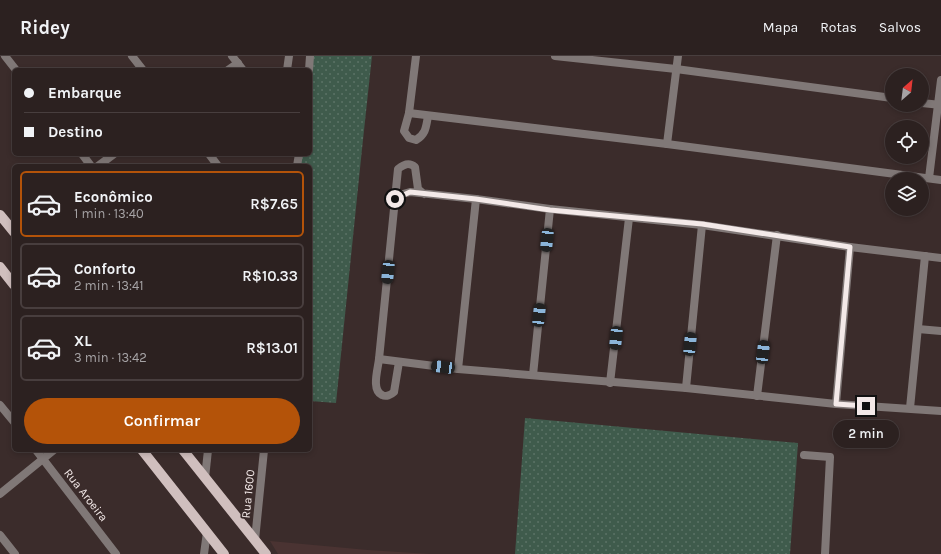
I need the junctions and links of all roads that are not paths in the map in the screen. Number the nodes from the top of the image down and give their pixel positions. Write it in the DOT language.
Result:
graph roads {
  1 [pos="5,56"];
  2 [pos="132,56"];
  3 [pos="232,56"];
  4 [pos="289,56"];
  5 [pos="310,56"];
  6 [pos="416,56"];
  7 [pos="555,56"];
  8 [pos="678,56"];
  9 [pos="238,63"];
  10 [pos="14,68"];
  11 [pos="141,68"];
  12 [pos="231,68"];
  13 [pos="242,68"];
  14 [pos="287,68"];
  15 [pos="308,68"];
  16 [pos="676,69"];
  17 [pos="941,80"];
  18 [pos="885,97"];
  19 [pos="929,104"];
  20 [pos="940,105"];
  21 [pos="409,113"];
  22 [pos="428,116"];
  23 [pos="667,144"];
  24 [pos="111,156"];
  25 [pos="101,164"];
  26 [pos="885,172"];
  27 [pos="929,178"];
  28 [pos="941,180"];
  29 [pos="424,194"];
  30 [pos="395,199"];
  31 [pos="476,199"];
  32 [pos="550,210"];
  33 [pos="0,215"];
  34 [pos="629,218"];
  35 [pos="702,224"];
  36 [pos="12,230"];
  37 [pos="777,236"];
  38 [pos="850,247"];
  39 [pos="925,256"];
  40 [pos="941,258"];
  41 [pos="0,267"];
  42 [pos="12,282"];
  43 [pos="918,329"];
  44 [pos="941,331"];
  45 [pos="379,359"];
  46 [pos="399,362"];
  47 [pos="458,369"];
  48 [pos="532,375"];
  49 [pos="610,383"];
  50 [pos="686,388"];
  51 [pos="757,396"];
  52 [pos="836,404"];
  53 [pos="0,405"];
  54 [pos="910,408"];
  55 [pos="941,412"];
  56 [pos="12,420"];
  57 [pos="38,452"];
  58 [pos="51,452"];
  59 [pos="144,452"];
  60 [pos="185,452"];
  61 [pos="208,452"];
  62 [pos="264,452"];
  63 [pos="804,454"];
  64 [pos="43,458"];
  65 [pos="205,478"];
  66 [pos="0,494"];
  67 [pos="207,532"];
  68 [pos="0,535"];
  69 [pos="255,540"];
  70 [pos="15,554"];
  71 [pos="116,554"];
  72 [pos="204,554"];
  73 [pos="224,554"];
  74 [pos="266,554"];
  75 [pos="824,554"];
  1 -- 10 [label="street"];
  2 -- 11 [label="street"];
  3 -- 9 [label="street"];
  4 -- 14 [label="street"];
  5 -- 15 [label="street"];
  6 -- 21 [label="street"];
  7 -- 16 [label="street"];
  8 -- 16 [label="street"];
  9 -- 12 [label="street"];
  9 -- 13 [label="street"];
  16 -- 18 [label="street"];
  16 -- 23 [label="street"];
  17 -- 20 [label="street"];
  19 -- 20 [label="street"];
  20 -- 27 [label="street"];
  21 -- 22 [label="street"];
  21 -- 22 [label="street"];
  22 -- 23 [label="street"];
  23 -- 26 [label="street"];
  24 -- 25 [label="street"];
  27 -- 28 [label="street"];
  29 -- 30 [label="street"];
  29 -- 30 [label="street"];
  29 -- 31 [label="street"];
  30 -- 45 [label="street"];
  31 -- 32 [label="street"];
  31 -- 47 [label="street"];
  32 -- 34 [label="street"];
  32 -- 48 [label="street"];
  33 -- 36 [label="main road"];
  34 -- 35 [label="street"];
  34 -- 49 [label="street"];
  35 -- 37 [label="street"];
  35 -- 50 [label="street"];
  37 -- 38 [label="street"];
  37 -- 51 [label="street"];
  38 -- 39 [label="street"];
  38 -- 52 [label="street"];
  39 -- 40 [label="street"];
  39 -- 43 [label="street"];
  41 -- 42 [label="main road"];
  43 -- 44 [label="street"];
  43 -- 54 [label="street"];
  45 -- 46 [label="street"];
  45 -- 46 [label="street"];
  46 -- 47 [label="street"];
  47 -- 48 [label="street"];
  48 -- 49 [label="street"];
  49 -- 50 [label="street"];
  50 -- 51 [label="street"];
  51 -- 52 [label="street"];
  52 -- 54 [label="street"];
  53 -- 56 [label="street"];
  54 -- 55 [label="street"];
  57 -- 64 [label="street, Rua Aroeira"];
  58 -- 64 [label="street"];
  59 -- 67 [label="main road"];
  60 -- 65 [label="main road"];
  61 -- 65 [label="street"];
  62 -- 69 [label="street, Rua 1600"];
  63 -- 75 [label="street"];
  64 -- 66 [label="street"];
  64 -- 71 [label="street, Rua Aroeira"];
  65 -- 69 [label="main road"];
  67 -- 72 [label="street"];
  67 -- 73 [label="main road"];
  68 -- 70 [label="street"];
  69 -- 74 [label="main road"];
}
